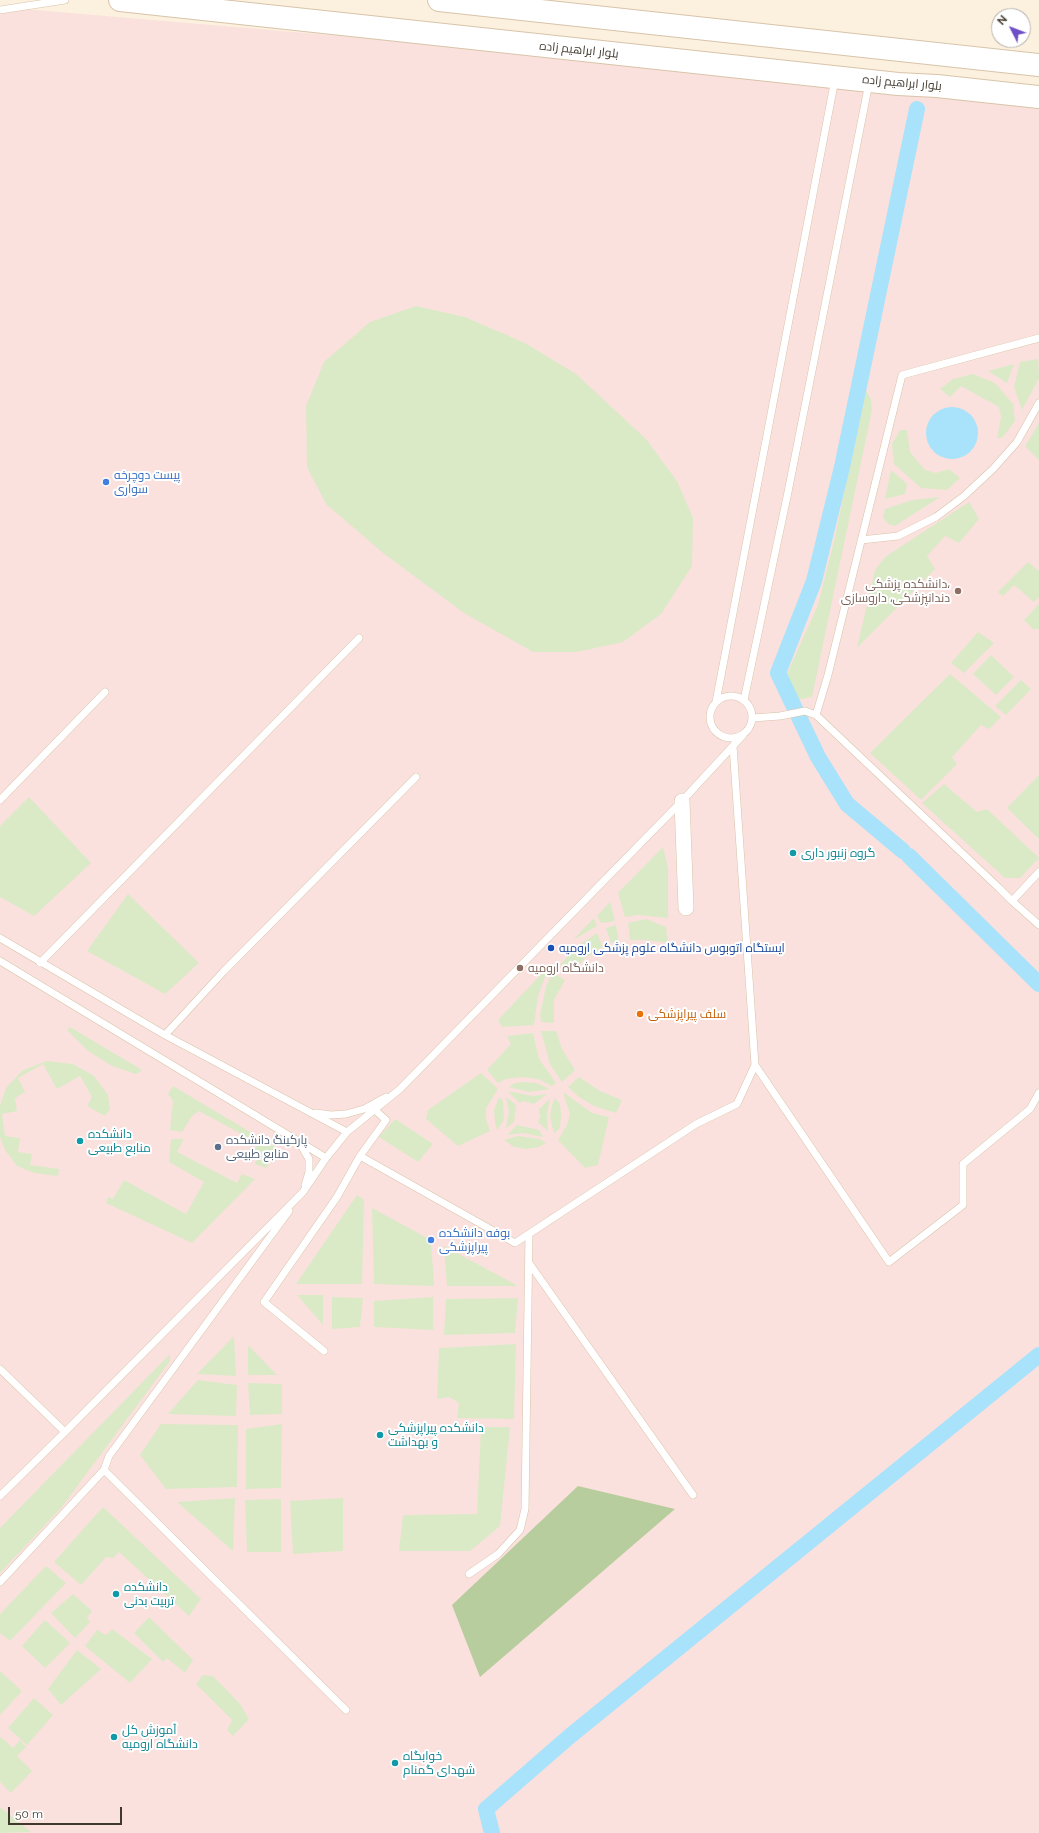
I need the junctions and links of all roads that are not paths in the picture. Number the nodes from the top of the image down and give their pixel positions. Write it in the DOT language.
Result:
graph roads {
  1 [pos="65,0"];
  2 [pos="120,0"];
  3 [pos="439,0"];
  4 [pos="0,10"];
  5 [pos="1039,65"];
  6 [pos="835,77"];
  7 [pos="869,81"];
  8 [pos="1039,97"];
  9 [pos="1039,338"];
  10 [pos="1039,403"];
  11 [pos="861,540"];
  12 [pos="359,638"];
  13 [pos="105,692"];
  14 [pos="744,700"];
  15 [pos="716,702"];
  16 [pos="816,715"];
  17 [pos="753,718"];
  18 [pos="742,736"];
  19 [pos="733,746"];
  20 [pos="416,777"];
  21 [pos="0,800"];
  22 [pos="682,801"];
  23 [pos="1039,872"];
  24 [pos="1012,901"];
  25 [pos="686,908"];
  26 [pos="1039,925"];
  27 [pos="0,938"];
  28 [pos="0,961"];
  29 [pos="40,963"];
  30 [pos="165,1035"];
  31 [pos="755,1066"];
  32 [pos="400,1089"];
  33 [pos="1039,1093"];
  34 [pos="375,1110"];
  35 [pos="311,1112"];
  36 [pos="347,1132"];
  37 [pos="294,1140"];
  38 [pos="360,1156"];
  39 [pos="326,1158"];
  40 [pos="303,1192"];
  41 [pos="529,1234"];
  42 [pos="529,1263"];
  43 [pos="324,1351"];
  44 [pos="0,1369"];
  45 [pos="65,1432"];
  46 [pos="104,1470"];
  47 [pos="693,1495"];
  48 [pos="0,1496"];
  49 [pos="469,1574"];
  50 [pos="0,1582"];
  51 [pos="346,1710"];
  1 -- 4 [label="lane"];
  2 -- 6 [label="highway, بلوار ابراهیم زاده"];
  3 -- 5 [label="highway"];
  6 -- 7 [label="highway, بلوار ابراهیم زاده"];
  6 -- 15 [label="lane"];
  7 -- 8 [label="highway, بلوار ابراهیم زاده"];
  7 -- 14 [label="lane"];
  9 -- 11 [label="lane"];
  10 -- 11 [label="lane"];
  11 -- 16 [label="lane"];
  12 -- 29 [label="lane"];
  13 -- 21 [label="lane"];
  14 -- 15 [label="lane"];
  14 -- 17 [label="lane"];
  15 -- 18 [label="lane"];
  16 -- 17 [label="lane"];
  16 -- 24 [label="lane"];
  17 -- 18 [label="lane"];
  18 -- 19 [label="lane"];
  19 -- 22 [label="lane"];
  19 -- 31 [label="lane"];
  20 -- 30 [label="lane"];
  22 -- 25 [label="street"];
  22 -- 32 [label="lane"];
  23 -- 24 [label="lane"];
  24 -- 26 [label="lane"];
  27 -- 29 [label="lane"];
  28 -- 37 [label="lane"];
  29 -- 30 [label="lane"];
  30 -- 35 [label="lane"];
  31 -- 33 [label="lane"];
  31 -- 41 [label="lane"];
  32 -- 34 [label="lane"];
  32 -- 35 [label="lane"];
  34 -- 36 [label="lane"];
  34 -- 38 [label="lane"];
  35 -- 36 [label="lane"];
  36 -- 39 [label="lane"];
  37 -- 39 [label="lane"];
  37 -- 40 [label="lane"];
  38 -- 41 [label="lane"];
  38 -- 43 [label="lane"];
  39 -- 40 [label="lane"];
  40 -- 45 [label="lane"];
  40 -- 46 [label="lane"];
  41 -- 42 [label="lane"];
  42 -- 47 [label="lane"];
  42 -- 49 [label="lane"];
  44 -- 45 [label="lane"];
  45 -- 48 [label="lane"];
  46 -- 50 [label="lane"];
  46 -- 51 [label="lane"];
}
